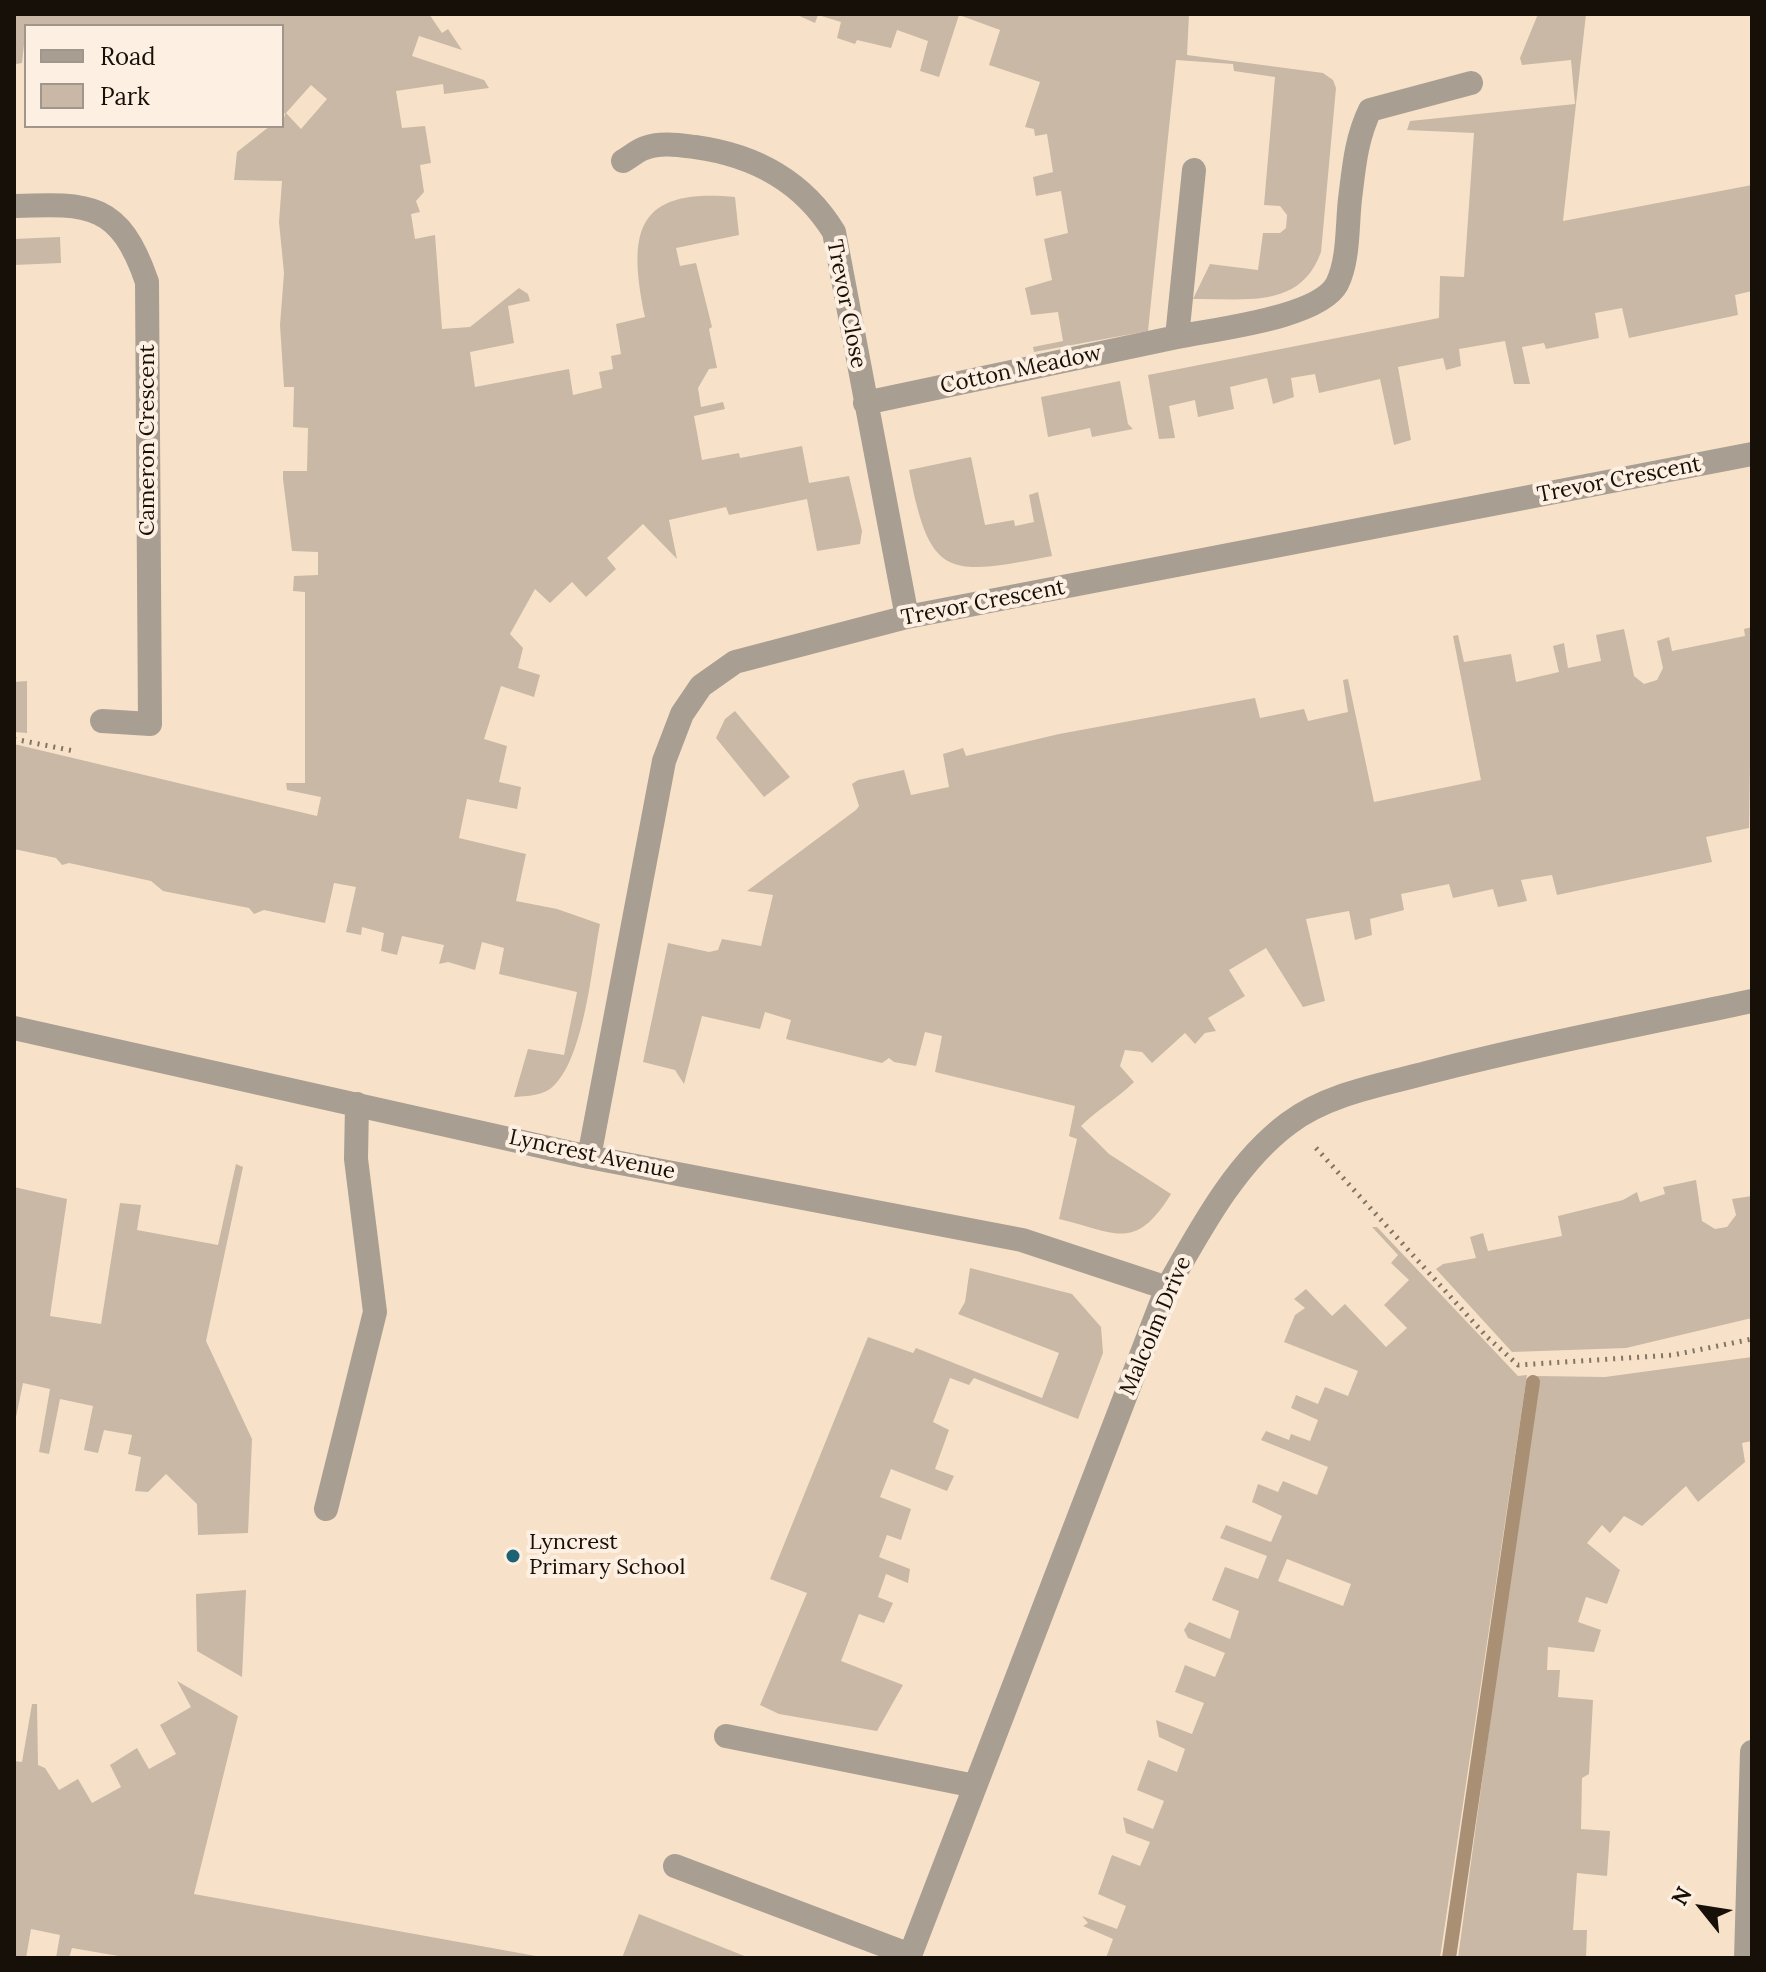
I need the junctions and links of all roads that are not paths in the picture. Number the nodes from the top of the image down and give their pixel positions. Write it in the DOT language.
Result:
graph roads {
  1 [pos="1471,83"];
  2 [pos="623,161"];
  3 [pos="1194,170"];
  4 [pos="14,206"];
  5 [pos="1177,337"];
  6 [pos="865,403"];
  7 [pos="1752,454"];
  8 [pos="907,617"];
  9 [pos="102,721"];
  10 [pos="1752,1001"];
  11 [pos="14,1028"];
  12 [pos="357,1104"];
  13 [pos="589,1157"];
  14 [pos="1167,1288"];
  15 [pos="326,1509"];
  16 [pos="726,1736"];
  17 [pos="1752,1752"];
  18 [pos="975,1786"];
  19 [pos="675,1866"];
  20 [pos="910,1956"];
  21 [pos="1746,1958"];
  1 -- 5 [label="street, Cotton Meadow"];
  2 -- 6 [label="street, Trevor Close"];
  3 -- 5 [label="street"];
  4 -- 9 [label="street, Cameron Crescent"];
  5 -- 6 [label="street, Cotton Meadow"];
  6 -- 8 [label="street, Trevor Close"];
  7 -- 8 [label="street, Trevor Crescent"];
  8 -- 13 [label="street, Trevor Crescent"];
  10 -- 14 [label="street, Malcolm Drive"];
  11 -- 12 [label="street, Lyncrest Avenue"];
  12 -- 13 [label="street, Lyncrest Avenue"];
  12 -- 15 [label="street"];
  13 -- 14 [label="street, Lyncrest Avenue"];
  14 -- 18 [label="street, Malcolm Drive"];
  16 -- 18 [label="street"];
  17 -- 21 [label="street"];
  18 -- 20 [label="street, Malcolm Drive"];
  19 -- 20 [label="street"];
}
